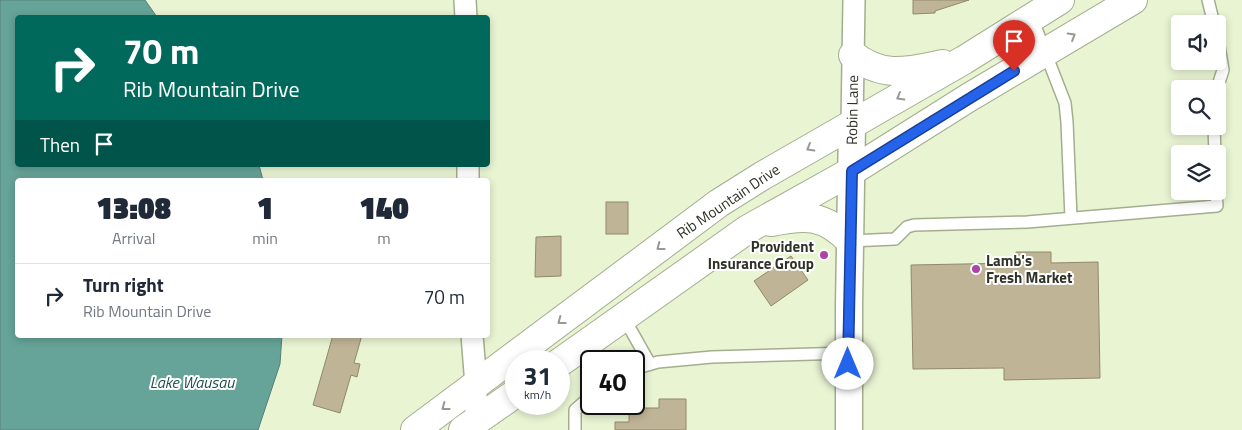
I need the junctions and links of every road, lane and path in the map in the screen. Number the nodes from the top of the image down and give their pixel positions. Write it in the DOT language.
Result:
graph roads {
  1 [pos="466,0"];
  2 [pos="854,0"];
  3 [pos="1060,0"];
  4 [pos="1133,0"];
  5 [pos="1208,0"];
  6 [pos="466,15"];
  7 [pos="1212,15"];
  8 [pos="1031,17"];
  9 [pos="1044,53"];
  10 [pos="853,55"];
  11 [pos="964,60"];
  12 [pos="852,124"];
  13 [pos="852,171"];
  14 [pos="1217,200"];
  15 [pos="1071,218"];
  16 [pos="748,229"];
  17 [pos="850,241"];
  18 [pos="624,318"];
  19 [pos="472,338"];
  20 [pos="848,354"];
  21 [pos="570,356"];
  22 [pos="650,364"];
  23 [pos="645,366"];
  24 [pos="476,384"];
  25 [pos="505,402"];
  26 [pos="580,406"];
  27 [pos="472,427"];
  28 [pos="415,430"];
  29 [pos="575,430"];
  30 [pos="849,430"];
  1 -- 6 [label="street"];
  2 -- 10 [label="street, Robin Lane"];
  3 -- 8 [label="main road, Rib Mountain Drive"];
  9 -- 4 [label="main road, one-way"];
  5 -- 7 [label="lane"];
  8 -- 9 [label="lane"];
  8 -- 11 [label="main road, Rib Mountain Drive"];
  9 -- 13 [label="main road"];
  9 -- 15 [label="lane"];
  10 -- 11 [label="main road"];
  10 -- 12 [label="street, Robin Lane"];
  11 -- 12 [label="main road, Rib Mountain Drive, one-way"];
  12 -- 13 [label="street, Robin Lane"];
  12 -- 24 [label="main road, Rib Mountain Drive, one-way"];
  13 -- 16 [label="main road"];
  13 -- 17 [label="street, Robin Lane"];
  14 -- 15 [label="lane"];
  15 -- 17 [label="lane"];
  16 -- 17 [label="main road"];
  16 -- 18 [label="main road"];
  17 -- 20 [label="street, Robin Lane"];
  18 -- 21 [label="main road"];
  18 -- 22 [label="lane"];
  19 -- 24 [label="street"];
  20 -- 22 [label="lane"];
  20 -- 30 [label="street, Robin Lane"];
  22 -- 23 [label="lane"];
  24 -- 27 [label="street"];
  24 -- 28 [label="main road, Rib Mountain Drive, one-way"];
  25 -- 27 [label="main road"];
  26 -- 29 [label="lane"];
}
